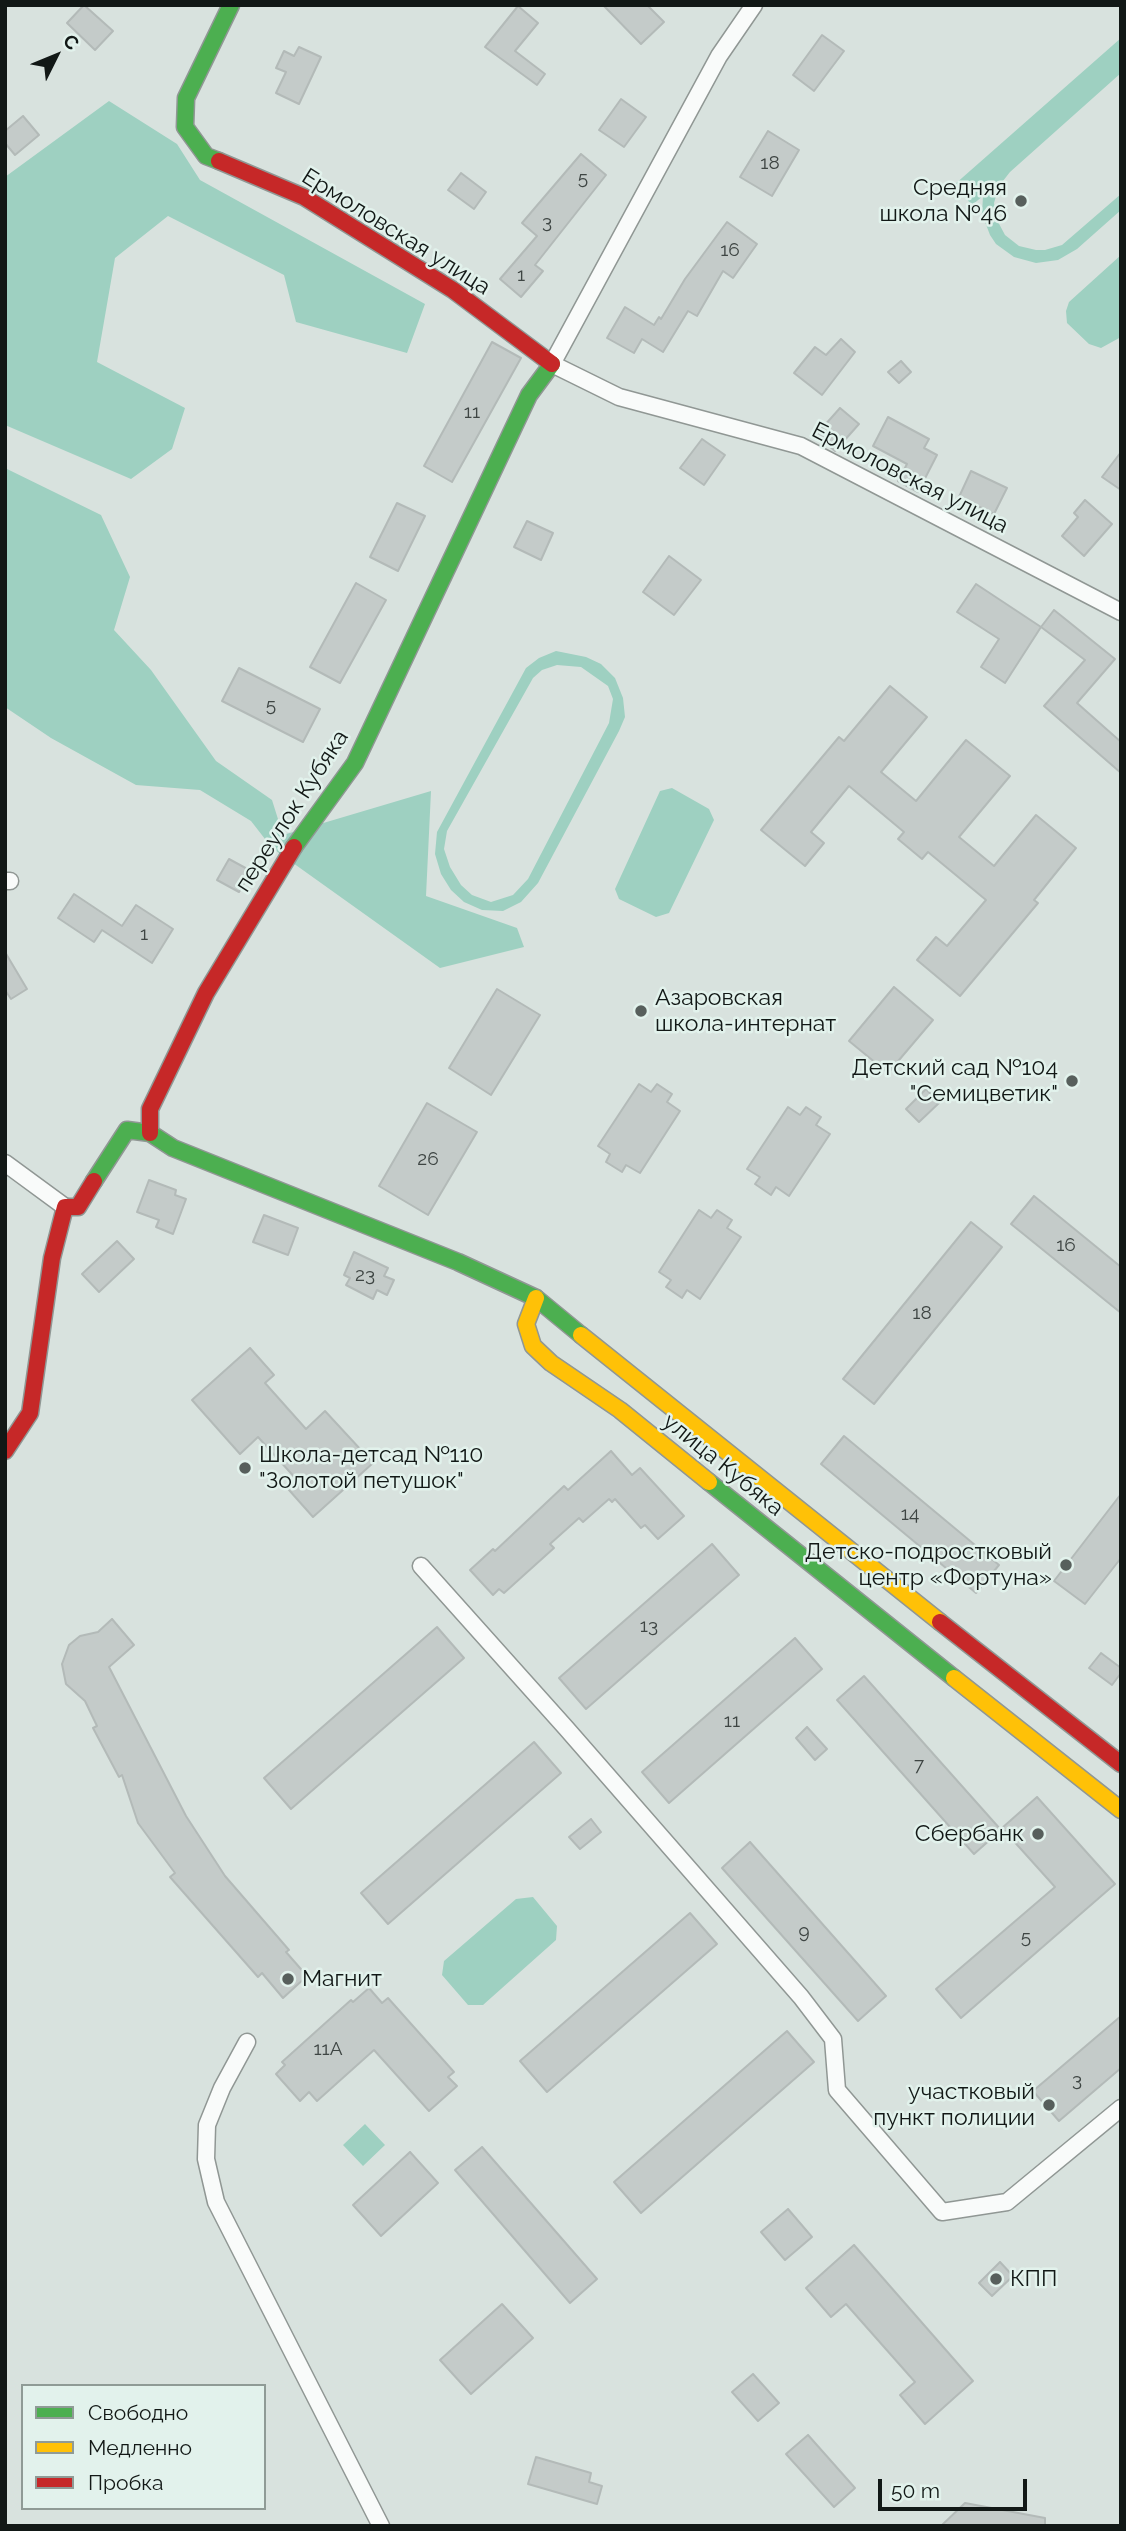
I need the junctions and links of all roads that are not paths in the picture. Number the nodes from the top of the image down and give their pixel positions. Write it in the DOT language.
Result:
graph roads {
  1 [pos="231,5"];
  2 [pos="754,5"];
  3 [pos="552,364"];
  4 [pos="1121,612"];
  5 [pos="149,1133"];
  6 [pos="5,1163"];
  7 [pos="65,1207"];
  8 [pos="536,1298"];
  9 [pos="5,1451"];
  10 [pos="421,1566"];
  11 [pos="1121,1764"];
  12 [pos="1121,1810"];
  13 [pos="247,2042"];
  14 [pos="1121,2108"];
  15 [pos="381,2526"];
  1 -- 3 [label="street, Ермоловская улица"];
  2 -- 3 [label="street"];
  3 -- 4 [label="street, Ермоловская улица"];
  3 -- 5 [label="street, переулок Кубяка"];
  5 -- 7 [label="street"];
  5 -- 8 [label="street, улица Кубяка"];
  6 -- 7 [label="street"];
  7 -- 9 [label="street"];
  8 -- 11 [label="street, улица Кубяка"];
  8 -- 12 [label="street, улица Кубяка"];
  10 -- 14 [label="street"];
  13 -- 15 [label="street"];
}
